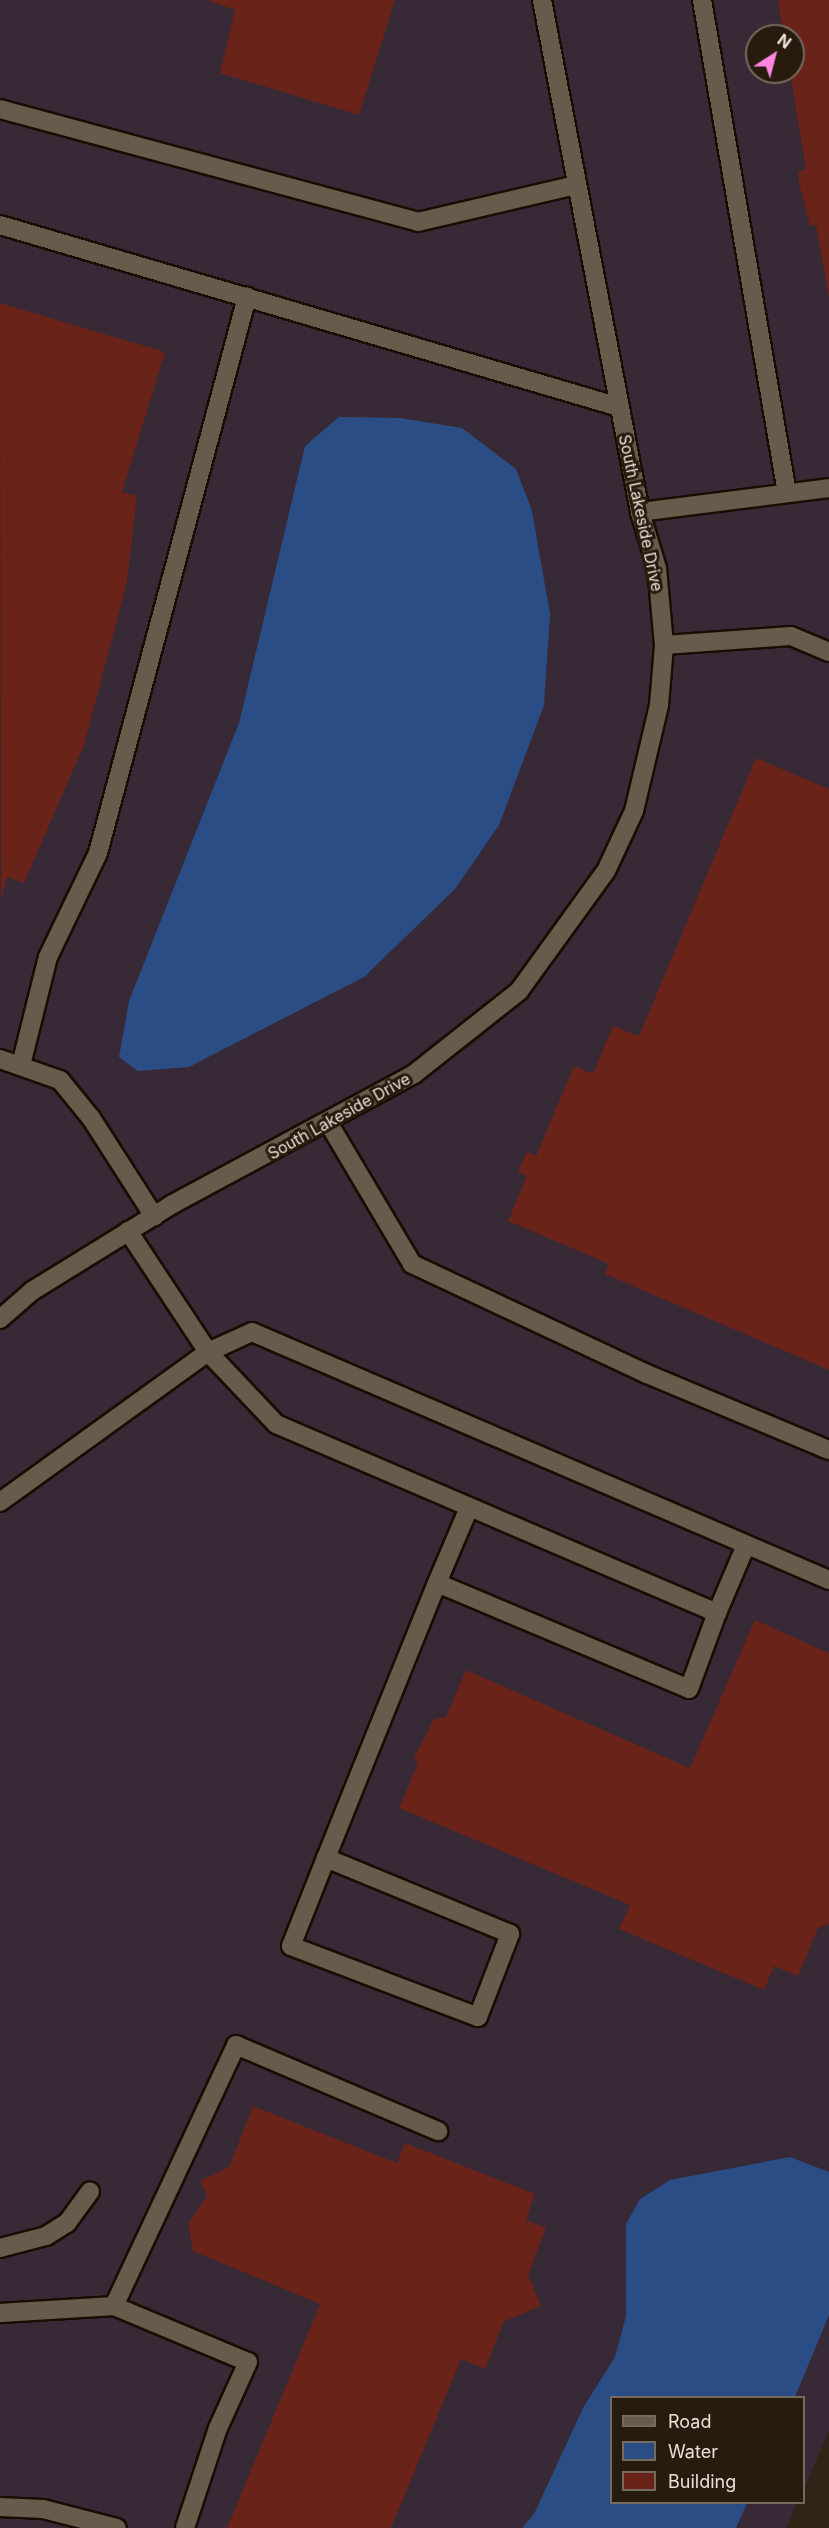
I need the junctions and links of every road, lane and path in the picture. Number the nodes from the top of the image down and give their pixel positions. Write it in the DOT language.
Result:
graph roads {
  1 [pos="542,0"];
  2 [pos="702,0"];
  3 [pos="0,109"];
  4 [pos="576,185"];
  5 [pos="0,225"];
  6 [pos="247,297"];
  7 [pos="619,407"];
  8 [pos="829,488"];
  9 [pos="787,493"];
  10 [pos="640,512"];
  11 [pos="664,645"];
  12 [pos="829,652"];
  13 [pos="0,1059"];
  14 [pos="21,1065"];
  15 [pos="329,1124"];
  16 [pos="154,1216"];
  17 [pos="129,1232"];
  18 [pos="0,1319"];
  19 [pos="208,1352"];
  20 [pos="829,1450"];
  21 [pos="0,1502"];
  22 [pos="468,1509"];
  23 [pos="746,1545"];
  24 [pos="829,1580"];
  25 [pos="437,1583"];
  26 [pos="717,1612"];
  27 [pos="326,1858"];
  28 [pos="438,2131"];
  29 [pos="90,2191"];
  30 [pos="0,2248"];
  31 [pos="114,2306"];
  32 [pos="0,2313"];
  33 [pos="0,2507"];
  34 [pos="117,2528"];
  35 [pos="185,2528"];
  1 -- 4 [label="street, South Lakeside Drive"];
  2 -- 9 [label="street"];
  3 -- 4 [label="street"];
  4 -- 7 [label="street, South Lakeside Drive"];
  5 -- 6 [label="street"];
  6 -- 7 [label="street"];
  6 -- 14 [label="street"];
  7 -- 10 [label="street, South Lakeside Drive"];
  8 -- 9 [label="street"];
  9 -- 10 [label="street"];
  10 -- 11 [label="street, South Lakeside Drive"];
  11 -- 12 [label="street"];
  11 -- 15 [label="street, South Lakeside Drive"];
  13 -- 14 [label="street"];
  14 -- 16 [label="street"];
  15 -- 16 [label="street, South Lakeside Drive"];
  15 -- 20 [label="street"];
  16 -- 17 [label="street, South Lakeside Drive"];
  17 -- 18 [label="street, South Lakeside Drive"];
  17 -- 19 [label="street"];
  19 -- 21 [label="street"];
  19 -- 22 [label="street"];
  19 -- 23 [label="street"];
  22 -- 25 [label="street"];
  22 -- 26 [label="street"];
  23 -- 24 [label="street"];
  23 -- 26 [label="street"];
  25 -- 26 [label="street"];
  25 -- 27 [label="street"];
  27 -- 27 [label="street"];
  28 -- 31 [label="street"];
  29 -- 30 [label="street"];
  31 -- 32 [label="street"];
  31 -- 35 [label="street"];
  33 -- 34 [label="street"];
}
